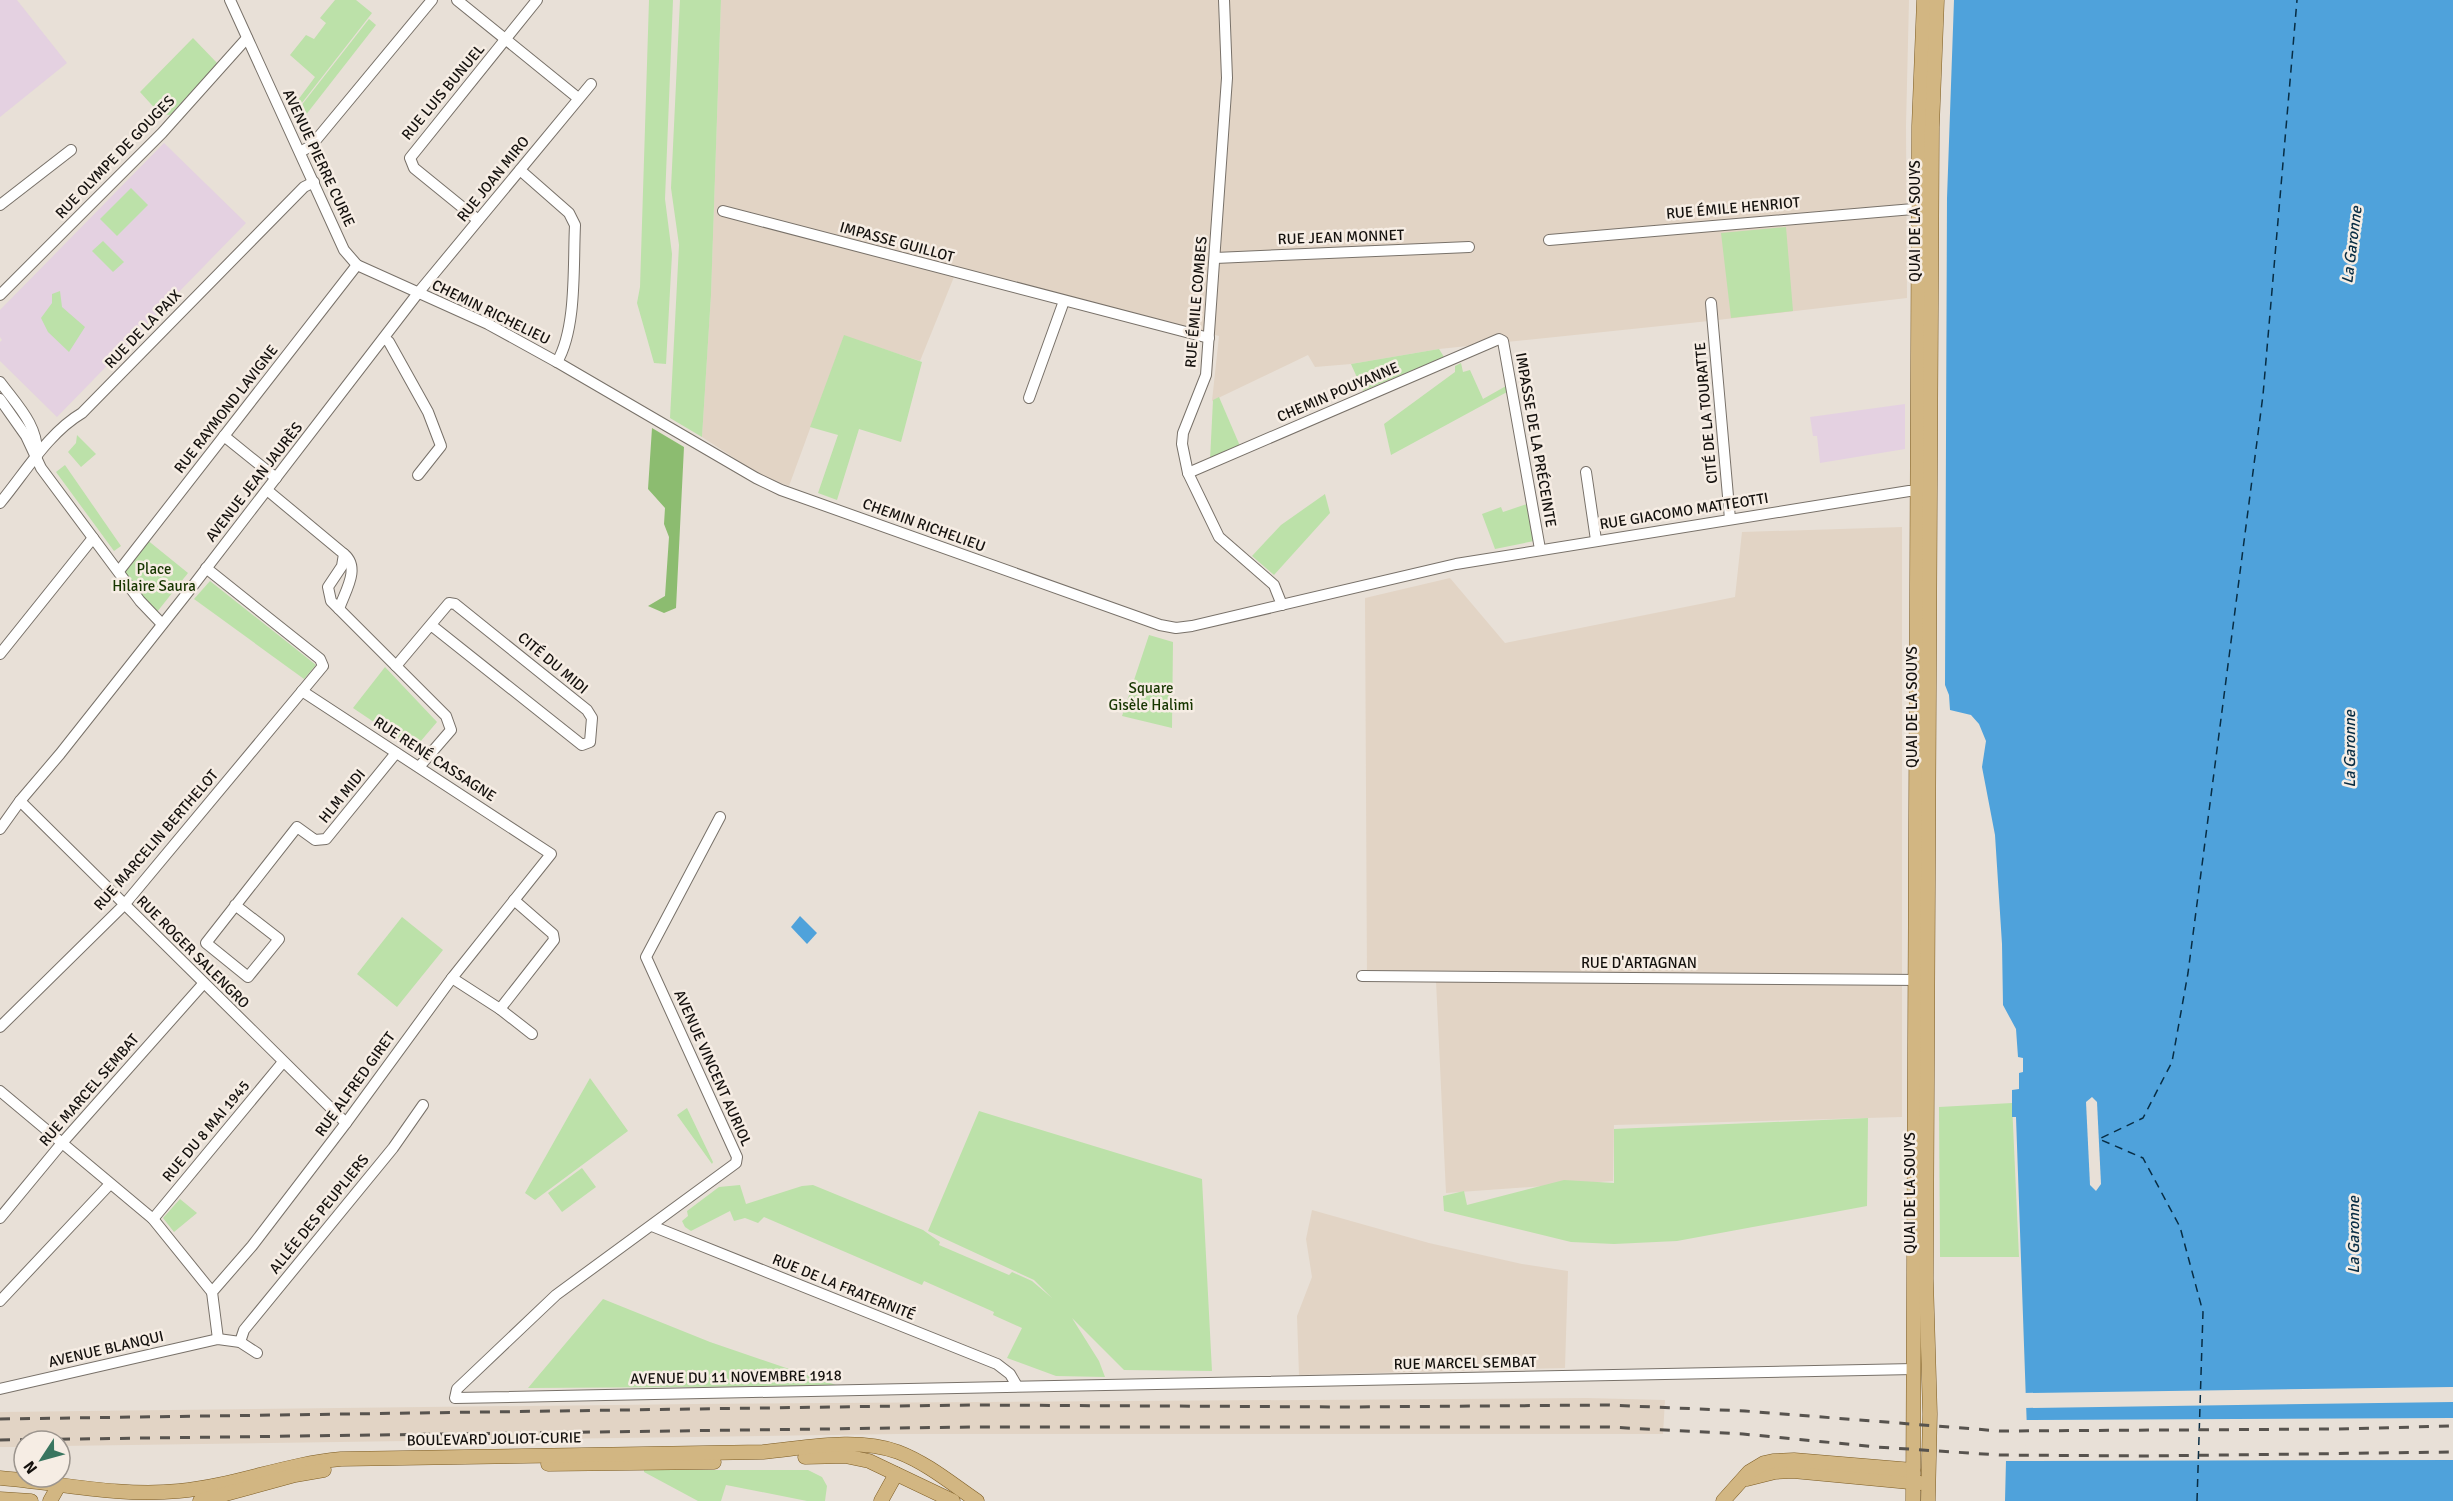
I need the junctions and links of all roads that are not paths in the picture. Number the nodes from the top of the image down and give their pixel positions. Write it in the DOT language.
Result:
graph roads {
  1 [pos="230,0"];
  2 [pos="432,0"];
  3 [pos="457,0"];
  4 [pos="537,0"];
  5 [pos="1224,0"];
  6 [pos="1924,0"];
  7 [pos="1937,0"];
  8 [pos="247,38"];
  9 [pos="506,39"];
  10 [pos="591,84"];
  11 [pos="579,98"];
  12 [pos="71,150"];
  13 [pos="300,152"];
  14 [pos="520,170"];
  15 [pos="314,182"];
  16 [pos="0,205"];
  17 [pos="1925,208"];
  18 [pos="723,211"];
  19 [pos="478,220"];
  20 [pos="1549,240"];
  21 [pos="1469,247"];
  22 [pos="1215,258"];
  23 [pos="357,265"];
  24 [pos="418,293"];
  25 [pos="0,295"];
  26 [pos="1064,301"];
  27 [pos="1711,303"];
  28 [pos="384,338"];
  29 [pos="1209,338"];
  30 [pos="1499,339"];
  31 [pos="557,362"];
  32 [pos="0,382"];
  33 [pos="1029,398"];
  34 [pos="0,399"];
  35 [pos="224,436"];
  36 [pos="37,456"];
  37 [pos="1586,472"];
  38 [pos="1188,473"];
  39 [pos="418,475"];
  40 [pos="276,478"];
  41 [pos="267,490"];
  42 [pos="1923,491"];
  43 [pos="0,503"];
  44 [pos="1730,519"];
  45 [pos="93,538"];
  46 [pos="1596,540"];
  47 [pos="1540,549"];
  48 [pos="345,554"];
  49 [pos="1456,564"];
  50 [pos="206,568"];
  51 [pos="119,572"];
  52 [pos="1282,605"];
  53 [pos="339,609"];
  54 [pos="162,624"];
  55 [pos="431,625"];
  56 [pos="0,654"];
  57 [pos="396,666"];
  58 [pos="302,691"];
  59 [pos="396,753"];
  60 [pos="419,767"];
  61 [pos="20,801"];
  62 [pos="720,817"];
  63 [pos="0,829"];
  64 [pos="551,854"];
  65 [pos="514,900"];
  66 [pos="123,905"];
  67 [pos="235,905"];
  68 [pos="1362,976"];
  69 [pos="452,978"];
  70 [pos="1922,980"];
  71 [pos="203,984"];
  72 [pos="500,1009"];
  73 [pos="0,1027"];
  74 [pos="532,1034"];
  75 [pos="283,1062"];
  76 [pos="0,1091"];
  77 [pos="423,1105"];
  78 [pos="346,1123"];
  79 [pos="62,1143"];
  80 [pos="110,1184"];
  81 [pos="0,1218"];
  82 [pos="153,1219"];
  83 [pos="652,1226"];
  84 [pos="212,1292"];
  85 [pos="0,1301"];
  86 [pos="218,1339"];
  87 [pos="240,1342"];
  88 [pos="257,1353"];
  89 [pos="1929,1359"];
  90 [pos="1914,1369"];
  91 [pos="1017,1386"];
  92 [pos="0,1389"];
  93 [pos="455,1398"];
  94 [pos="1930,1414"];
  95 [pos="896,1474"];
  96 [pos="1918,1478"];
  97 [pos="72,1486"];
  98 [pos="0,1499"];
  99 [pos="31,1501"];
  100 [pos="200,1501"];
  101 [pos="881,1501"];
  102 [pos="952,1501"];
  103 [pos="971,1501"];
  104 [pos="977,1501"];
  105 [pos="1723,1501"];
  106 [pos="1913,1501"];
  107 [pos="1920,1501"];
  108 [pos="1928,1501"];
  1 -- 8 [label="street, AVENUE PIERRE CURIE"];
  2 -- 13 [label="street"];
  3 -- 9 [label="street"];
  4 -- 9 [label="street, RUE LUIS BUNUEL"];
  5 -- 22 [label="street, RUE ÉMILE COMBES"];
  6 -- 17 [label="main road, QUAI DE LA SOUYS"];
  7 -- 17 [label="main road, QUAI DE LA SOUYS"];
  8 -- 13 [label="street, AVENUE PIERRE CURIE"];
  8 -- 25 [label="street, RUE OLYMPE DE GOUGES"];
  9 -- 11 [label="street"];
  9 -- 19 [label="street, RUE LUIS BUNUEL"];
  10 -- 11 [label="street, RUE JOAN MIRO"];
  11 -- 14 [label="street, RUE JOAN MIRO"];
  12 -- 16 [label="street"];
  13 -- 15 [label="street, AVENUE PIERRE CURIE"];
  14 -- 19 [label="street, RUE JOAN MIRO"];
  14 -- 31 [label="street"];
  15 -- 23 [label="street, AVENUE PIERRE CURIE"];
  15 -- 36 [label="street, RUE DE LA PAIX"];
  17 -- 20 [label="street, RUE ÉMILE HENRIOT"];
  17 -- 42 [label="main road, QUAI DE LA SOUYS"];
  18 -- 26 [label="street, IMPASSE GUILLOT"];
  19 -- 24 [label="street, RUE JOAN MIRO"];
  21 -- 22 [label="street, RUE JEAN MONNET"];
  22 -- 29 [label="street, RUE ÉMILE COMBES"];
  23 -- 24 [label="street"];
  23 -- 35 [label="street, RUE RAYMOND LAVIGNE"];
  24 -- 28 [label="street, AVENUE JEAN JAURÈS"];
  24 -- 31 [label="street, CHEMIN RICHELIEU"];
  26 -- 29 [label="street, IMPASSE GUILLOT"];
  26 -- 33 [label="street"];
  27 -- 44 [label="street, CITÉ DE LA TOURATTE"];
  28 -- 39 [label="street"];
  28 -- 40 [label="street, AVENUE JEAN JAURÈS"];
  29 -- 38 [label="street, RUE ÉMILE COMBES"];
  30 -- 38 [label="street, CHEMIN POUYANNE"];
  30 -- 47 [label="street, IMPASSE DE LA PRÉCEINTE"];
  31 -- 52 [label="street, CHEMIN RICHELIEU"];
  32 -- 36 [label="street"];
  34 -- 36 [label="street"];
  35 -- 40 [label="street"];
  35 -- 51 [label="street, RUE RAYMOND LAVIGNE"];
  36 -- 43 [label="street, RUE DE LA PAIX"];
  36 -- 45 [label="street"];
  37 -- 46 [label="street"];
  38 -- 52 [label="street, RUE ÉMILE COMBES"];
  40 -- 41 [label="street, AVENUE JEAN JAURÈS"];
  41 -- 48 [label="street"];
  41 -- 50 [label="street, AVENUE JEAN JAURÈS"];
  42 -- 44 [label="street, RUE GIACOMO MATTEOTTI"];
  42 -- 70 [label="main road, QUAI DE LA SOUYS"];
  44 -- 46 [label="street, RUE GIACOMO MATTEOTTI"];
  45 -- 51 [label="street"];
  45 -- 56 [label="street"];
  46 -- 47 [label="street, RUE GIACOMO MATTEOTTI"];
  47 -- 49 [label="street, RUE GIACOMO MATTEOTTI"];
  48 -- 53 [label="street"];
  48 -- 53 [label="street"];
  49 -- 52 [label="street, CHEMIN RICHELIEU"];
  50 -- 54 [label="street, AVENUE JEAN JAURÈS"];
  50 -- 58 [label="street, RUE MARCELIN BERTHELOT"];
  51 -- 54 [label="street"];
  53 -- 57 [label="street"];
  54 -- 61 [label="street, AVENUE JEAN JAURÈS"];
  55 -- 55 [label="street, CITÉ DU MIDI"];
  55 -- 57 [label="street, CITÉ DU MIDI"];
  57 -- 60 [label="street"];
  58 -- 59 [label="street, RUE RENÉ CASSAGNE"];
  58 -- 66 [label="street, RUE MARCELIN BERTHELOT"];
  59 -- 60 [label="street, RUE RENÉ CASSAGNE"];
  59 -- 67 [label="street, HLM MIDI"];
  60 -- 64 [label="street, RUE RENÉ CASSAGNE"];
  61 -- 63 [label="street, AVENUE JEAN JAURÈS"];
  61 -- 66 [label="street, RUE ROGER SALENGRO"];
  62 -- 83 [label="street, AVENUE VINCENT AURIOL"];
  64 -- 65 [label="street, RUE ALFRED GIRET"];
  65 -- 69 [label="street, RUE ALFRED GIRET"];
  65 -- 72 [label="street"];
  66 -- 71 [label="street, RUE ROGER SALENGRO"];
  66 -- 73 [label="street, RUE MARCELIN BERTHELOT"];
  67 -- 67 [label="street, HLM MIDI"];
  68 -- 70 [label="street, RUE D'ARTAGNAN"];
  69 -- 72 [label="street"];
  69 -- 78 [label="street, RUE ALFRED GIRET"];
  70 -- 89 [label="main road, QUAI DE LA SOUYS"];
  70 -- 90 [label="main road, QUAI DE LA SOUYS"];
  71 -- 75 [label="street, RUE ROGER SALENGRO"];
  71 -- 79 [label="street, RUE MARCEL SEMBAT"];
  72 -- 74 [label="street"];
  75 -- 78 [label="street, RUE ROGER SALENGRO"];
  75 -- 82 [label="street, RUE DU 8 MAI 1945"];
  76 -- 79 [label="street"];
  77 -- 87 [label="street, ALLÉE DES PEUPLIERS"];
  78 -- 84 [label="street, RUE ALFRED GIRET"];
  79 -- 80 [label="street"];
  79 -- 81 [label="street, RUE MARCEL SEMBAT"];
  80 -- 82 [label="street"];
  80 -- 85 [label="street"];
  82 -- 84 [label="street"];
  83 -- 91 [label="street, RUE DE LA FRATERNITÉ"];
  83 -- 93 [label="street, AVENUE VINCENT AURIOL"];
  84 -- 86 [label="street"];
  86 -- 87 [label="street"];
  86 -- 92 [label="street, AVENUE BLANQUI"];
  87 -- 88 [label="street"];
  89 -- 90 [label="street"];
  89 -- 94 [label="main road, QUAI DE LA SOUYS"];
  90 -- 91 [label="street, RUE MARCEL SEMBAT"];
  90 -- 94 [label="street"];
  90 -- 96 [label="main road, QUAI DE LA SOUYS"];
  91 -- 93 [label="street, AVENUE DU 11 NOVEMBRE 1918"];
  94 -- 96 [label="main road, QUAI DE LA SOUYS"];
  95 -- 100 [label="main road, BOULEVARD JOLIOT-CURIE"];
  95 -- 101 [label="main road"];
  95 -- 102 [label="main road, BOULEVARD JOLIOT-CURIE"];
  95 -- 103 [label="main road"];
  96 -- 105 [label="main road"];
  96 -- 106 [label="main road"];
  96 -- 107 [label="main road"];
  96 -- 108 [label="main road"];
  97 -- 104 [label="main road, BOULEVARD JOLIOT-CURIE"];
  98 -- 99 [label="main road"];
}
